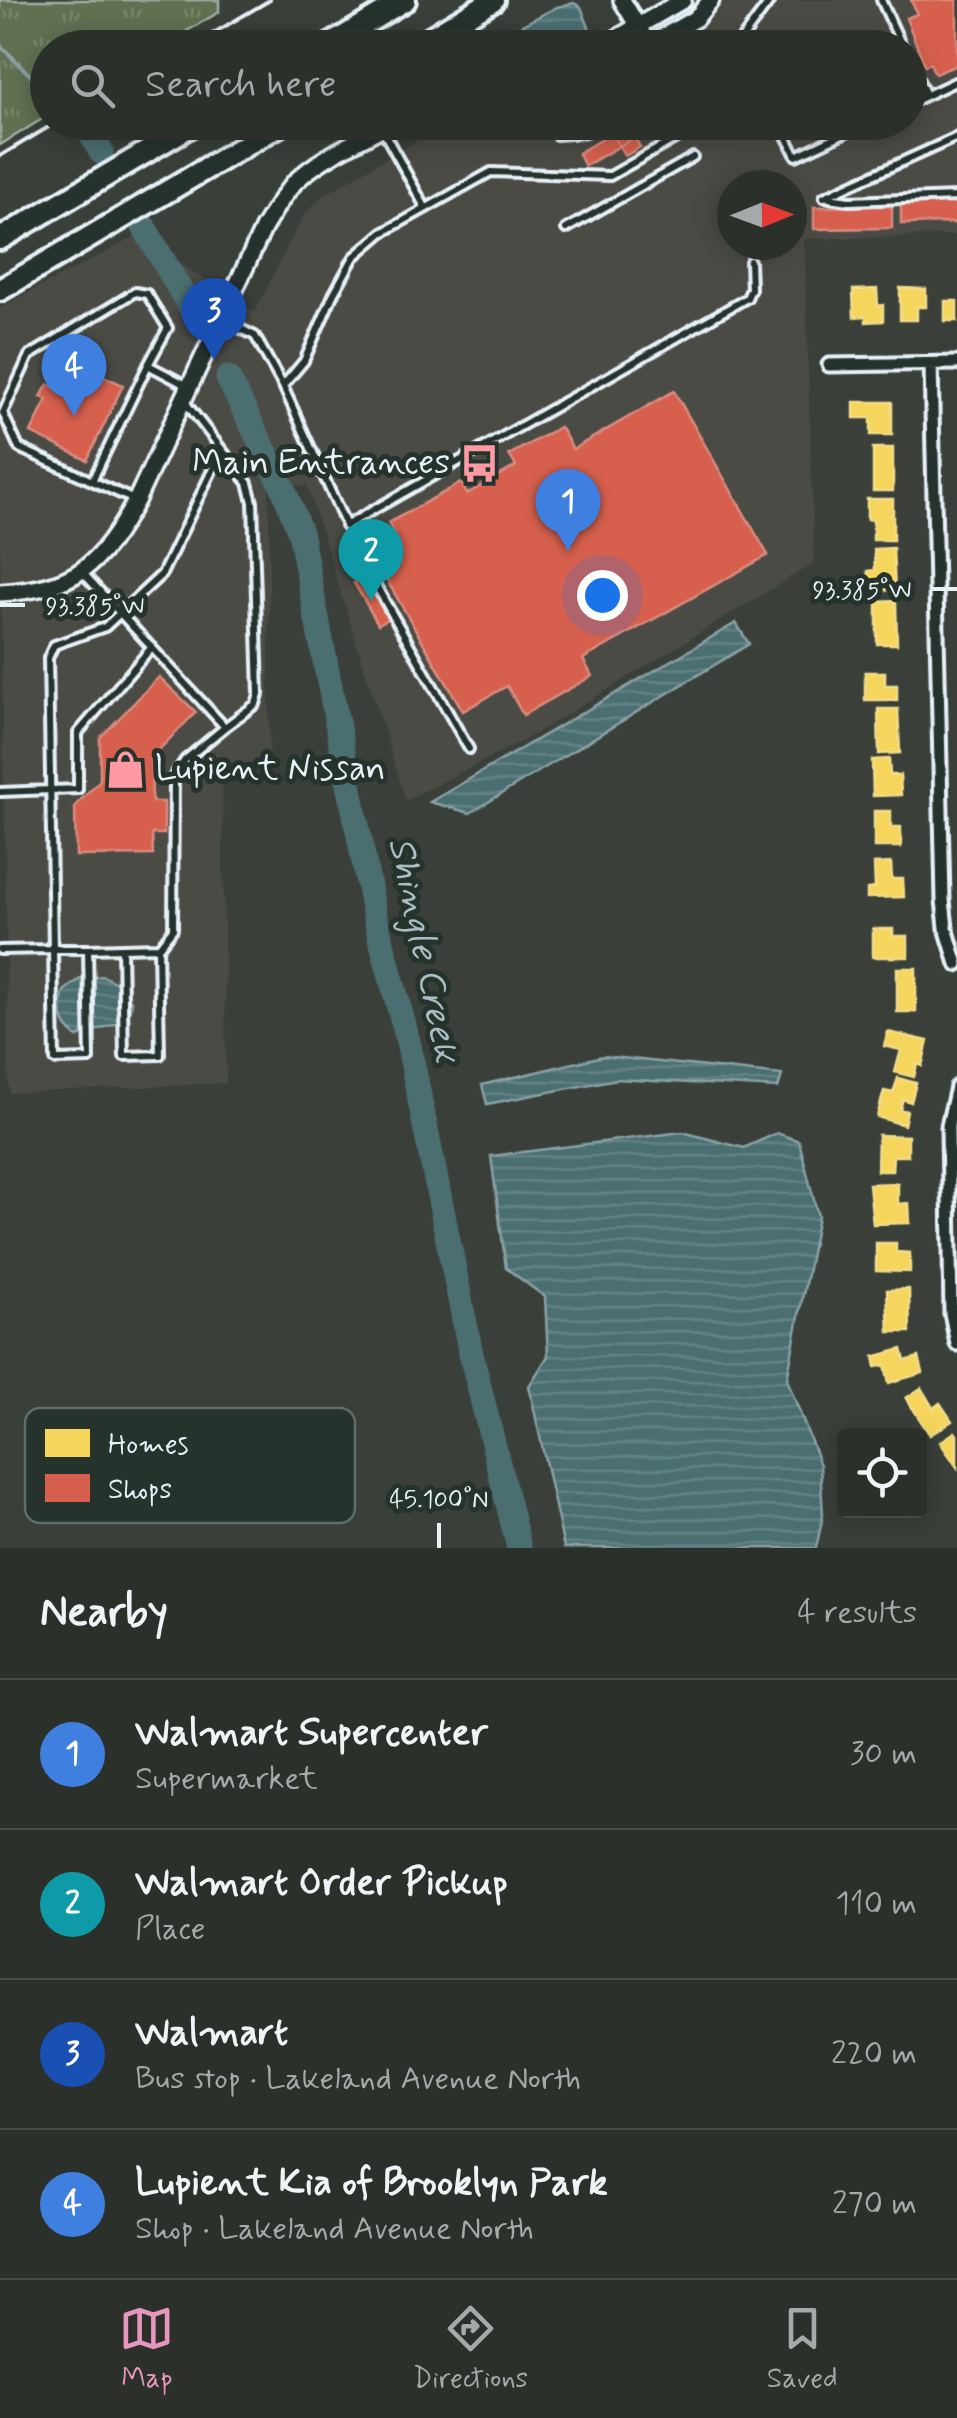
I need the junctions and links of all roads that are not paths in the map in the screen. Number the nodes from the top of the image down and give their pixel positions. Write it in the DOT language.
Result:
graph roads {
  1 [pos="405,0"];
  2 [pos="494,0"];
  3 [pos="622,0"];
  4 [pos="684,0"];
  5 [pos="711,0"];
  6 [pos="771,0"];
  7 [pos="881,0"];
  8 [pos="660,7"];
  9 [pos="638,27"];
  10 [pos="354,30"];
  11 [pos="443,30"];
  12 [pos="633,30"];
  13 [pos="639,30"];
  14 [pos="670,30"];
  15 [pos="675,30"];
  16 [pos="748,30"];
  17 [pos="895,30"];
  18 [pos="957,81"];
  19 [pos="927,95"];
  20 [pos="957,137"];
  21 [pos="168,140"];
  22 [pos="254,140"];
  23 [pos="362,140"];
  24 [pos="393,140"];
  25 [pos="675,140"];
  26 [pos="788,140"];
  27 [pos="830,140"];
  28 [pos="693,156"];
  29 [pos="957,197"];
  30 [pos="425,207"];
  31 [pos="566,229"];
  32 [pos="0,239"];
  33 [pos="750,261"];
  34 [pos="0,290"];
  35 [pos="220,319"];
  36 [pos="957,363"];
  37 [pos="828,364"];
  38 [pos="931,364"];
  39 [pos="148,365"];
  40 [pos="283,386"];
  41 [pos="186,393"];
  42 [pos="222,450"];
  43 [pos="92,480"];
  44 [pos="136,501"];
  45 [pos="345,526"];
  46 [pos="82,572"];
  47 [pos="0,593"];
  48 [pos="122,614"];
  49 [pos="152,647"];
  50 [pos="225,728"];
  51 [pos="469,748"];
  52 [pos="50,790"];
  53 [pos="0,792"];
  54 [pos="122,948"];
  55 [pos="158,948"];
  56 [pos="53,949"];
  57 [pos="88,949"];
  58 [pos="0,950"];
  59 [pos="957,964"];
  60 [pos="957,1087"];
  61 [pos="953,1229"];
  62 [pos="957,1344"];
  1 -- 10 [label="highway"];
  2 -- 11 [label="highway"];
  3 -- 9 [label="street"];
  4 -- 8 [label="street"];
  5 -- 15 [label="street"];
  6 -- 16 [label="lane"];
  7 -- 17 [label="lane"];
  8 -- 9 [label="street"];
  8 -- 14 [label="street"];
  9 -- 12 [label="street"];
  9 -- 13 [label="street"];
  18 -- 19 [label="lane"];
  20 -- 29 [label="lane"];
  21 -- 32 [label="highway"];
  22 -- 34 [label="highway"];
  23 -- 35 [label="street"];
  24 -- 30 [label="lane"];
  25 -- 30 [label="lane"];
  26 -- 27 [label="lane"];
  28 -- 31 [label="lane"];
  30 -- 40 [label="lane"];
  33 -- 45 [label="lane"];
  35 -- 40 [label="lane"];
  35 -- 41 [label="street"];
  36 -- 38 [label="street"];
  37 -- 38 [label="street"];
  38 -- 59 [label="street"];
  39 -- 41 [label="lane"];
  39 -- 43 [label="lane"];
  39 -- 43 [label="lane"];
  40 -- 45 [label="lane"];
  41 -- 42 [label="lane"];
  41 -- 44 [label="street"];
  42 -- 48 [label="lane"];
  42 -- 50 [label="lane"];
  43 -- 44 [label="lane"];
  44 -- 46 [label="street"];
  45 -- 51 [label="lane"];
  46 -- 47 [label="street"];
  46 -- 48 [label="lane"];
  48 -- 49 [label="lane"];
  48 -- 52 [label="lane"];
  49 -- 50 [label="lane"];
  49 -- 52 [label="lane"];
  50 -- 55 [label="lane"];
  52 -- 53 [label="lane"];
  52 -- 56 [label="lane"];
  54 -- 55 [label="lane"];
  54 -- 55 [label="lane"];
  54 -- 57 [label="lane"];
  56 -- 57 [label="lane"];
  56 -- 57 [label="lane"];
  56 -- 58 [label="lane"];
  60 -- 61 [label="street"];
  61 -- 62 [label="street"];
}
